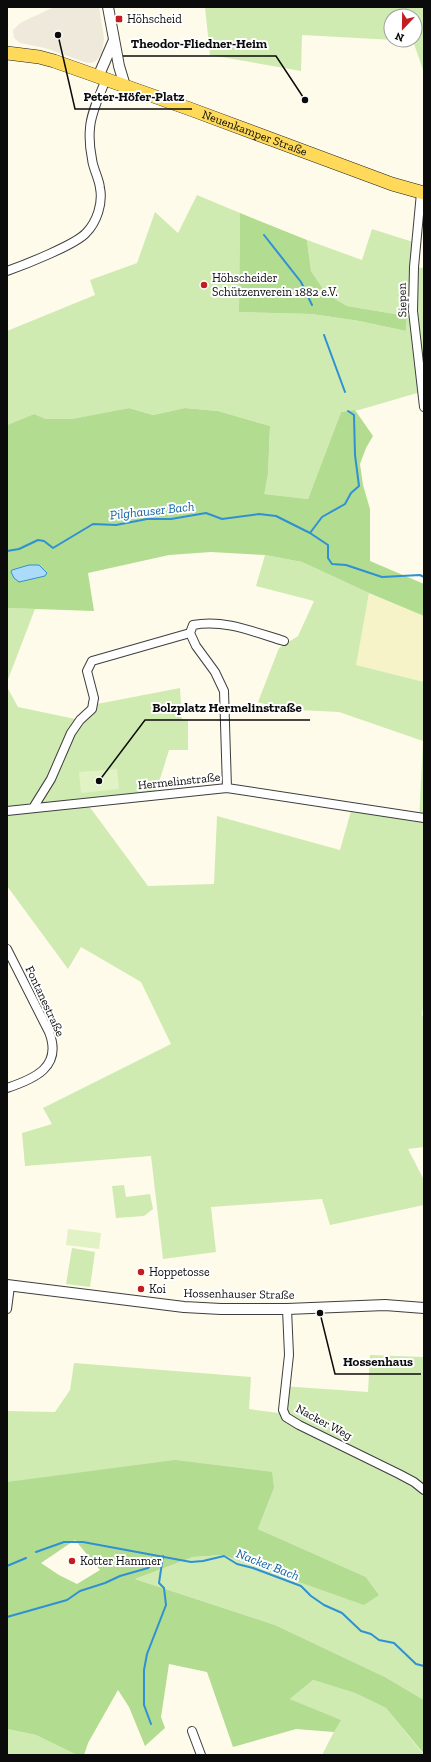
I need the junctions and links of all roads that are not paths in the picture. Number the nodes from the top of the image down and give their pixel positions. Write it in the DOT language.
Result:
graph roads {
  1 [pos="108,7"];
  2 [pos="114,40"];
  3 [pos="12,53"];
  4 [pos="119,66"];
  5 [pos="102,78"];
  6 [pos="125,86"];
  7 [pos="422,193"];
  8 [pos="7,271"];
  9 [pos="424,407"];
  10 [pos="190,633"];
  11 [pos="284,641"];
  12 [pos="227,788"];
  13 [pos="33,808"];
  14 [pos="7,811"];
  15 [pos="424,818"];
  16 [pos="7,949"];
  17 [pos="7,1088"];
  18 [pos="8,1285"];
  19 [pos="424,1308"];
  20 [pos="287,1309"];
  21 [pos="7,1310"];
  22 [pos="424,1490"];
  23 [pos="192,1731"];
  24 [pos="201,1755"];
  1 -- 2 [label="street"];
  2 -- 4 [label="street"];
  2 -- 5 [label="street"];
  3 -- 5 [label="main road, Neuenkamper Straße"];
  4 -- 5 [label="street"];
  4 -- 6 [label="street"];
  5 -- 6 [label="main road, Neuenkamper Straße"];
  5 -- 8 [label="street"];
  6 -- 7 [label="main road, Neuenkamper Straße"];
  7 -- 9 [label="street, Siepen"];
  10 -- 11 [label="street"];
  10 -- 12 [label="street"];
  10 -- 13 [label="street"];
  12 -- 13 [label="street, Hermelinstraße"];
  12 -- 15 [label="street, Hermelinstraße"];
  13 -- 14 [label="street, Hermelinstraße"];
  16 -- 17 [label="street, Fontanestraße"];
  18 -- 20 [label="street, Hossenhauser Straße"];
  18 -- 21 [label="street"];
  19 -- 20 [label="street, Hossenhauser Straße"];
  20 -- 22 [label="street, Nacker Weg"];
  23 -- 24 [label="street"];
}
